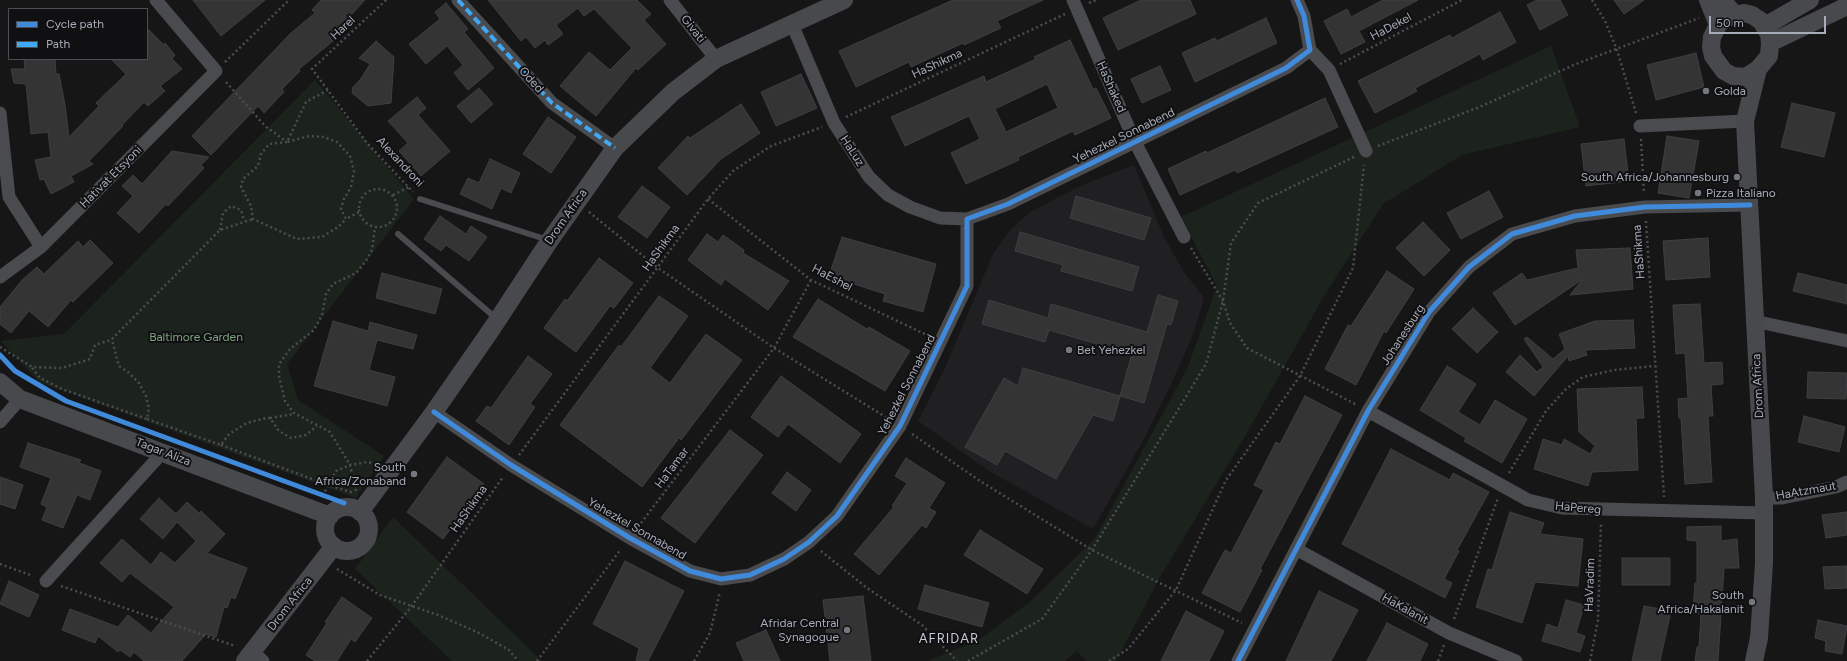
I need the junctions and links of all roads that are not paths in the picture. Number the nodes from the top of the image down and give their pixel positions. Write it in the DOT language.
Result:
graph roads {
  1 [pos="156,0"];
  2 [pos="458,0"];
  3 [pos="670,0"];
  4 [pos="844,0"];
  5 [pos="1297,0"];
  6 [pos="1722,0"];
  7 [pos="1810,0"];
  8 [pos="1075,4"];
  9 [pos="1847,6"];
  10 [pos="1711,13"];
  11 [pos="1735,14"];
  12 [pos="792,24"];
  13 [pos="1767,34"];
  14 [pos="1310,50"];
  15 [pos="716,59"];
  16 [pos="1758,69"];
  17 [pos="1733,76"];
  18 [pos="0,113"];
  19 [pos="1747,116"];
  20 [pos="1640,126"];
  21 [pos="1135,142"];
  22 [pos="615,148"];
  23 [pos="1366,151"];
  24 [pos="420,199"];
  25 [pos="1750,204"];
  26 [pos="967,219"];
  27 [pos="398,234"];
  28 [pos="1184,237"];
  29 [pos="550,240"];
  30 [pos="41,247"];
  31 [pos="0,277"];
  32 [pos="497,319"];
  33 [pos="1754,321"];
  34 [pos="1847,341"];
  35 [pos="0,382"];
  36 [pos="20,399"];
  37 [pos="1368,411"];
  38 [pos="434,412"];
  39 [pos="0,422"];
  40 [pos="163,452"];
  41 [pos="1847,482"];
  42 [pos="1764,505"];
  43 [pos="330,507"];
  44 [pos="360,512"];
  45 [pos="1296,549"];
  46 [pos="329,553"];
  47 [pos="46,581"];
  48 [pos="254,658"];
  49 [pos="1238,661"];
  50 [pos="1516,661"];
  51 [pos="1754,661"];
  1 -- 30 [label="street, Hativat Etsyoni"];
  2 -- 22 [label="street, Oded"];
  3 -- 15 [label="street, Givati"];
  4 -- 12 [label="street, Drom Africa"];
  5 -- 14 [label="street"];
  6 -- 11 [label="street"];
  7 -- 13 [label="street"];
  8 -- 21 [label="street, HaShaked"];
  9 -- 13 [label="street"];
  10 -- 11 [label="street"];
  10 -- 17 [label="street"];
  11 -- 13 [label="street"];
  12 -- 15 [label="street, Drom Africa"];
  12 -- 26 [label="street, HaLuz"];
  13 -- 16 [label="street"];
  14 -- 21 [label="street, Yehezkel Sonnabend"];
  14 -- 23 [label="street"];
  15 -- 22 [label="street, Drom Africa"];
  16 -- 17 [label="street"];
  16 -- 19 [label="street, Drom Africa"];
  17 -- 19 [label="street, Drom Africa"];
  18 -- 30 [label="street"];
  19 -- 20 [label="street"];
  19 -- 25 [label="street, Drom Africa"];
  21 -- 26 [label="street, Yehezkel Sonnabend"];
  21 -- 28 [label="street, HaShaked"];
  22 -- 29 [label="street, Drom Africa"];
  24 -- 29 [label="lane, Alexandroni"];
  25 -- 33 [label="street, Drom Africa"];
  25 -- 37 [label="street, Johanesburg"];
  26 -- 38 [label="street, Yehezkel Sonnabend"];
  27 -- 32 [label="lane"];
  29 -- 32 [label="street, Drom Africa"];
  30 -- 31 [label="street, Hativat Etsyoni"];
  32 -- 38 [label="street, Drom Africa"];
  33 -- 34 [label="street"];
  33 -- 42 [label="street, Drom Africa"];
  35 -- 36 [label="street, Tagar Aliza"];
  36 -- 39 [label="street"];
  36 -- 40 [label="street, Tagar Aliza"];
  37 -- 42 [label="street, HaPereg"];
  37 -- 45 [label="street, Johanesburg"];
  38 -- 44 [label="street, Drom Africa"];
  40 -- 43 [label="street, Tagar Aliza"];
  40 -- 47 [label="street"];
  41 -- 42 [label="street, HaAtzmaut"];
  42 -- 51 [label="street, Drom Africa"];
  43 -- 44 [label="street"];
  43 -- 46 [label="street"];
  44 -- 46 [label="street"];
  45 -- 49 [label="street, Johanesburg"];
  45 -- 50 [label="street, HaKalanit"];
  46 -- 48 [label="street, Drom Africa"];
}
